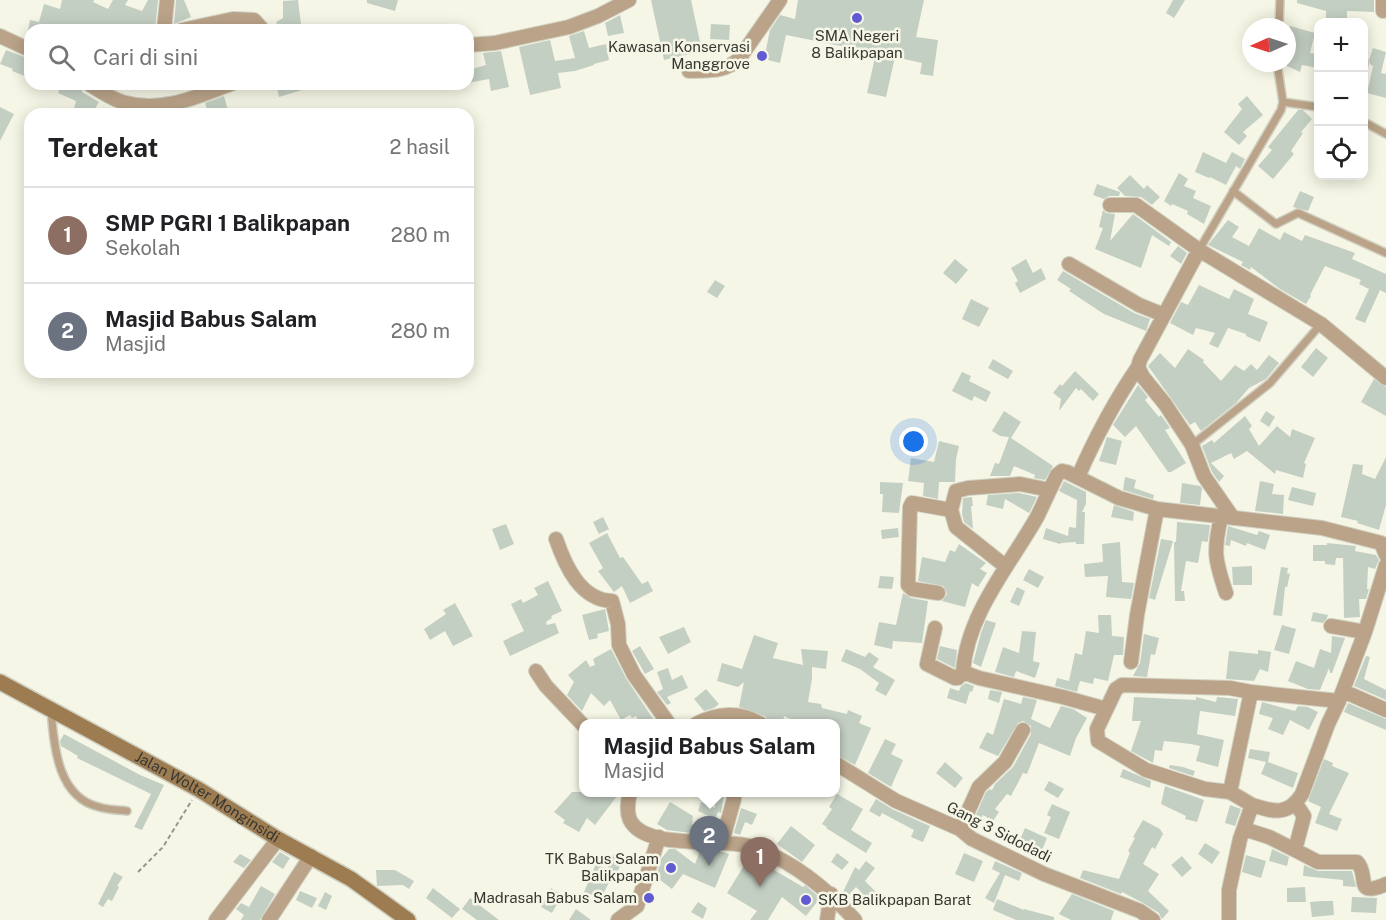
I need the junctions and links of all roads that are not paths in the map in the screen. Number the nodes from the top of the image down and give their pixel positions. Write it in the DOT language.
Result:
graph roads {
  1 [pos="167,0"];
  2 [pos="629,0"];
  3 [pos="780,0"];
  4 [pos="1280,0"];
  5 [pos="1279,18"];
  6 [pos="165,24"];
  7 [pos="202,24"];
  8 [pos="258,24"];
  9 [pos="0,36"];
  10 [pos="474,45"];
  11 [pos="24,47"];
  12 [pos="689,71"];
  13 [pos="1278,72"];
  14 [pos="101,90"];
  15 [pos="215,90"];
  16 [pos="1283,102"];
  17 [pos="1314,106"];
  18 [pos="1368,124"];
  19 [pos="1386,134"];
  20 [pos="1233,191"];
  21 [pos="1110,205"];
  22 [pos="1200,250"];
  23 [pos="1386,253"];
  24 [pos="1069,264"];
  25 [pos="1164,315"];
  26 [pos="1321,324"];
  27 [pos="1138,367"];
  28 [pos="1386,378"];
  29 [pos="1192,445"];
  30 [pos="1078,477"];
  31 [pos="1050,490"];
  32 [pos="1157,509"];
  33 [pos="951,510"];
  34 [pos="1227,517"];
  35 [pos="556,539"];
  36 [pos="1384,544"];
  37 [pos="1386,565"];
  38 [pos="1005,566"];
  39 [pos="938,592"];
  40 [pos="1226,593"];
  41 [pos="1331,626"];
  42 [pos="935,627"];
  43 [pos="1365,632"];
  44 [pos="1131,662"];
  45 [pos="536,671"];
  46 [pos="963,672"];
  47 [pos="0,682"];
  48 [pos="1251,692"];
  49 [pos="1341,696"];
  50 [pos="1106,709"];
  51 [pos="51,710"];
  52 [pos="1386,710"];
  53 [pos="666,719"];
  54 [pos="715,719"];
  55 [pos="754,719"];
  56 [pos="579,721"];
  57 [pos="1023,730"];
  58 [pos="840,766"];
  59 [pos="1230,792"];
  60 [pos="629,797"];
  61 [pos="734,797"];
  62 [pos="1296,804"];
  63 [pos="1252,805"];
  64 [pos="127,811"];
  65 [pos="1244,828"];
  66 [pos="960,829"];
  67 [pos="659,837"];
  68 [pos="278,839"];
  69 [pos="722,842"];
  70 [pos="1295,850"];
  71 [pos="311,856"];
  72 [pos="1386,884"];
  73 [pos="831,894"];
  74 [pos="637,906"];
  75 [pos="216,920"];
  76 [pos="269,920"];
  77 [pos="408,920"];
  78 [pos="618,920"];
  79 [pos="629,920"];
  80 [pos="827,920"];
  81 [pos="855,920"];
  82 [pos="1153,920"];
  83 [pos="1229,920"];
  1 -- 6 [label="street"];
  2 -- 10 [label="street"];
  3 -- 12 [label="street"];
  4 -- 5 [label="lane"];
  7 -- 8 [label="street"];
  9 -- 11 [label="street"];
  13 -- 16 [label="lane"];
  14 -- 15 [label="street"];
  16 -- 17 [label="lane"];
  16 -- 20 [label="lane"];
  18 -- 19 [label="lane"];
  20 -- 22 [label="lane"];
  20 -- 23 [label="lane"];
  21 -- 22 [label="street"];
  22 -- 25 [label="street"];
  22 -- 26 [label="street"];
  24 -- 25 [label="street"];
  25 -- 27 [label="street"];
  26 -- 28 [label="street"];
  26 -- 29 [label="lane"];
  27 -- 29 [label="street"];
  27 -- 30 [label="street"];
  29 -- 34 [label="street"];
  30 -- 31 [label="street"];
  30 -- 32 [label="street"];
  31 -- 33 [label="street"];
  31 -- 38 [label="street"];
  32 -- 34 [label="street"];
  32 -- 44 [label="street"];
  33 -- 38 [label="street"];
  33 -- 39 [label="street"];
  34 -- 36 [label="street"];
  34 -- 40 [label="street"];
  35 -- 53 [label="street"];
  37 -- 43 [label="street"];
  38 -- 46 [label="street"];
  41 -- 43 [label="street"];
  42 -- 46 [label="street"];
  43 -- 49 [label="street"];
  45 -- 56 [label="street"];
  46 -- 50 [label="street"];
  47 -- 51 [label="main road, Jalan Wolter Monginsidi"];
  48 -- 49 [label="street"];
  48 -- 50 [label="street"];
  48 -- 59 [label="street"];
  49 -- 52 [label="street"];
  49 -- 62 [label="street"];
  50 -- 59 [label="street"];
  51 -- 64 [label="lane"];
  51 -- 68 [label="main road, Jalan Wolter Monginsidi"];
  54 -- 55 [label="street"];
  57 -- 66 [label="street"];
  58 -- 66 [label="street, Gang 3 Sidodadi"];
  59 -- 63 [label="street"];
  60 -- 67 [label="street"];
  61 -- 69 [label="street"];
  62 -- 63 [label="street"];
  62 -- 70 [label="street"];
  63 -- 65 [label="street"];
  65 -- 70 [label="street"];
  65 -- 83 [label="street"];
  66 -- 82 [label="street, Gang 3 Sidodadi"];
  67 -- 69 [label="street"];
  67 -- 74 [label="street"];
  68 -- 71 [label="main road, Jalan Wolter Monginsidi"];
  68 -- 75 [label="street"];
  69 -- 73 [label="street"];
  70 -- 72 [label="street"];
  71 -- 76 [label="street"];
  71 -- 77 [label="main road, Jalan Wolter Monginsidi"];
  73 -- 80 [label="street"];
  73 -- 81 [label="street"];
  74 -- 78 [label="street"];
  74 -- 79 [label="street"];
}
